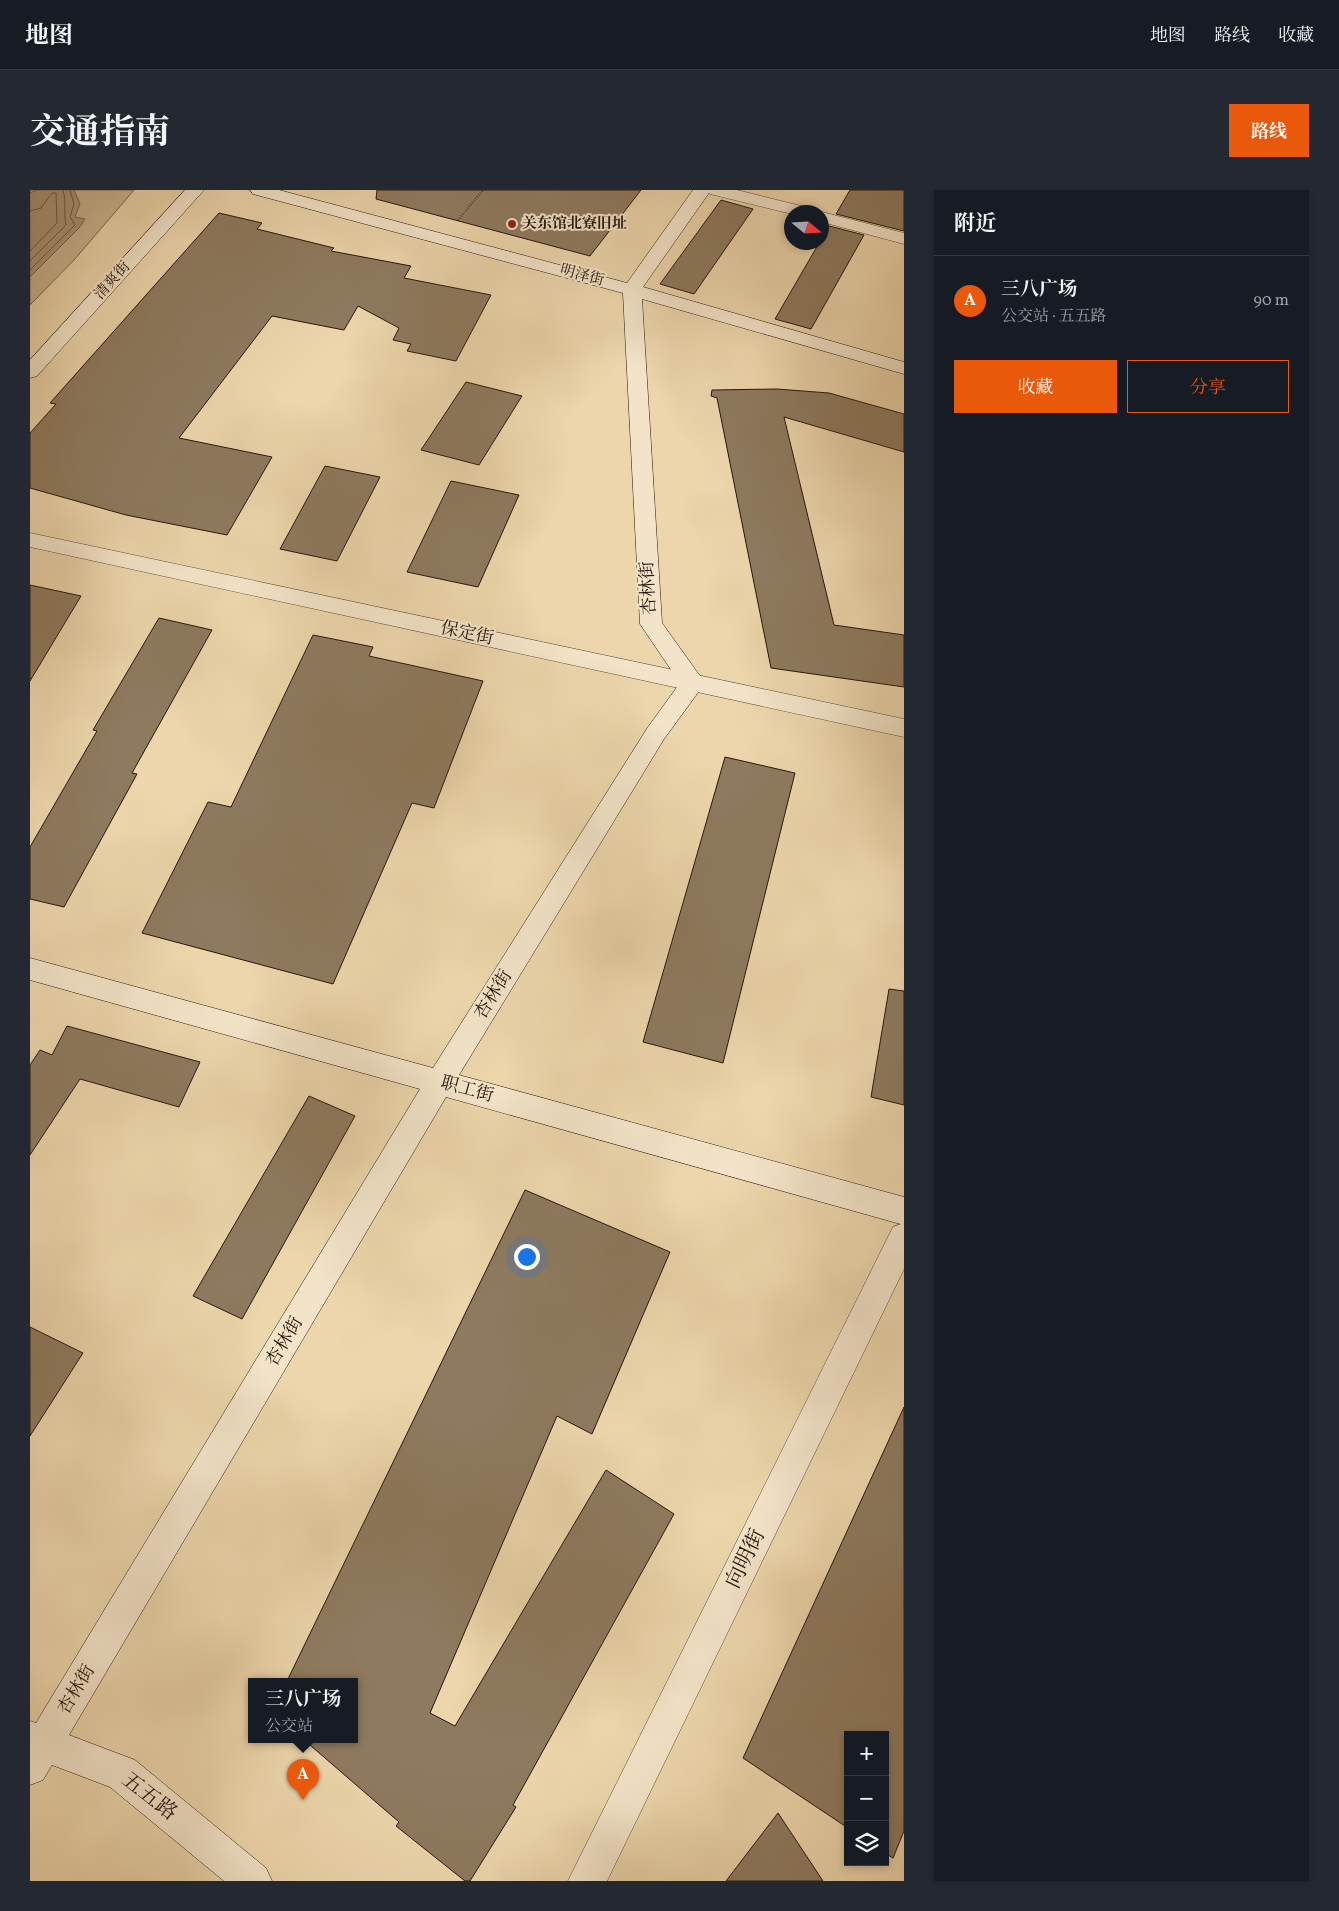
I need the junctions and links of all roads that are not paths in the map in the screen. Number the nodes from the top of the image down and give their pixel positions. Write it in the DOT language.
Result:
graph roads {
  1 [pos="195,190"];
  2 [pos="259,190"];
  3 [pos="702,190"];
  4 [pos="716,190"];
  5 [pos="784,207"];
  6 [pos="829,219"];
  7 [pos="904,239"];
  8 [pos="632,290"];
  9 [pos="904,368"];
  10 [pos="30,372"];
  11 [pos="30,540"];
  12 [pos="693,683"];
  13 [pos="904,728"];
  14 [pos="30,969"];
  15 [pos="440,1082"];
  16 [pos="904,1211"];
  17 [pos="904,1237"];
  18 [pos="35,1750"];
  19 [pos="254,1881"];
  20 [pos="587,1881"];
  1 -- 10 [label="street, 清爽街"];
  2 -- 8 [label="street, 明泽街"];
  3 -- 8 [label="street"];
  4 -- 5 [label="street"];
  6 -- 7 [label="street"];
  8 -- 9 [label="street, 明泽街"];
  8 -- 12 [label="street, 杏林街"];
  11 -- 12 [label="street, 保定街"];
  12 -- 13 [label="street, 保定街"];
  12 -- 15 [label="street, 杏林街"];
  14 -- 15 [label="street, 职工街"];
  15 -- 16 [label="street, 职工街"];
  15 -- 18 [label="street, 杏林街"];
  17 -- 20 [label="street, 向明街"];
  18 -- 19 [label="street, 五五路"];
}
